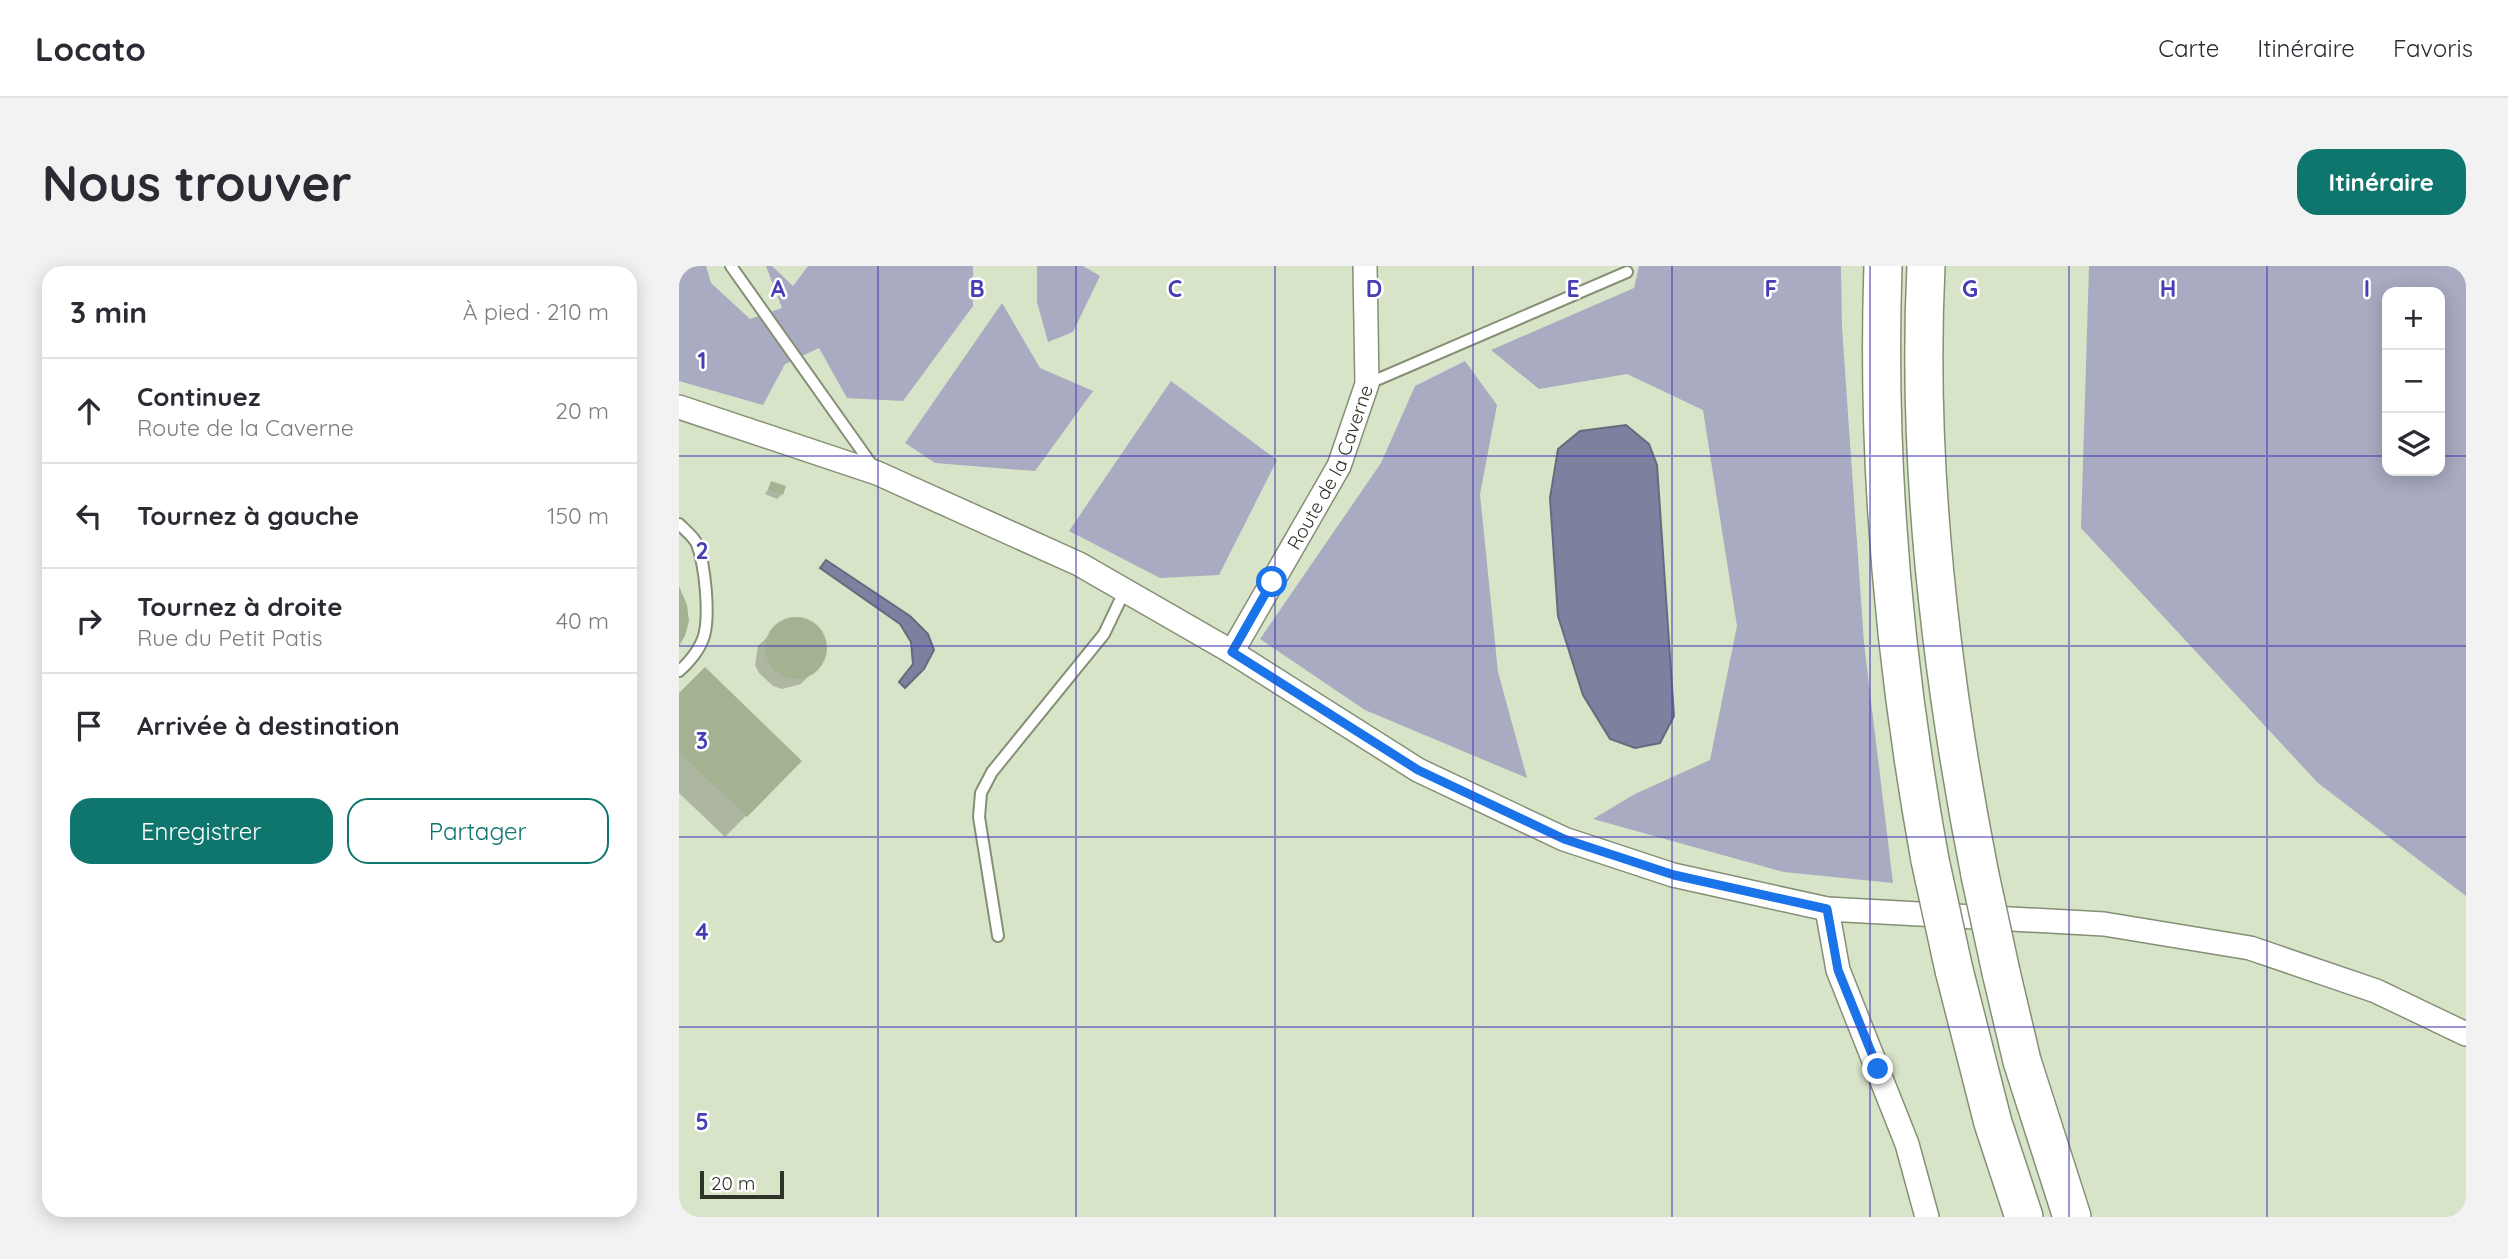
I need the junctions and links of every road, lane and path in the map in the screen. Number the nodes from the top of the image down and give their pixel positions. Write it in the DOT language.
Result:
graph roads {
  1 [pos="731,266"];
  2 [pos="1365,266"];
  3 [pos="1883,266"];
  4 [pos="1926,266"];
  5 [pos="1627,272"];
  6 [pos="1367,384"];
  7 [pos="679,407"];
  8 [pos="877,473"];
  9 [pos="679,524"];
  10 [pos="1125,590"];
  11 [pos="1232,652"];
  12 [pos="679,671"];
  13 [pos="1827,909"];
  14 [pos="998,936"];
  15 [pos="2466,1034"];
  16 [pos="1927,1217"];
  17 [pos="2024,1217"];
  18 [pos="2071,1217"];
  1 -- 8 [label="lane"];
  2 -- 6 [label="street, Route de la Caverne"];
  3 -- 17 [label="highway, bridge"];
  4 -- 18 [label="highway, bridge"];
  5 -- 6 [label="lane"];
  6 -- 11 [label="street, Route de la Caverne"];
  7 -- 8 [label="street"];
  8 -- 10 [label="street"];
  9 -- 12 [label="lane"];
  10 -- 11 [label="street"];
  10 -- 14 [label="lane"];
  11 -- 13 [label="street"];
  13 -- 15 [label="street"];
  13 -- 16 [label="street"];
}
